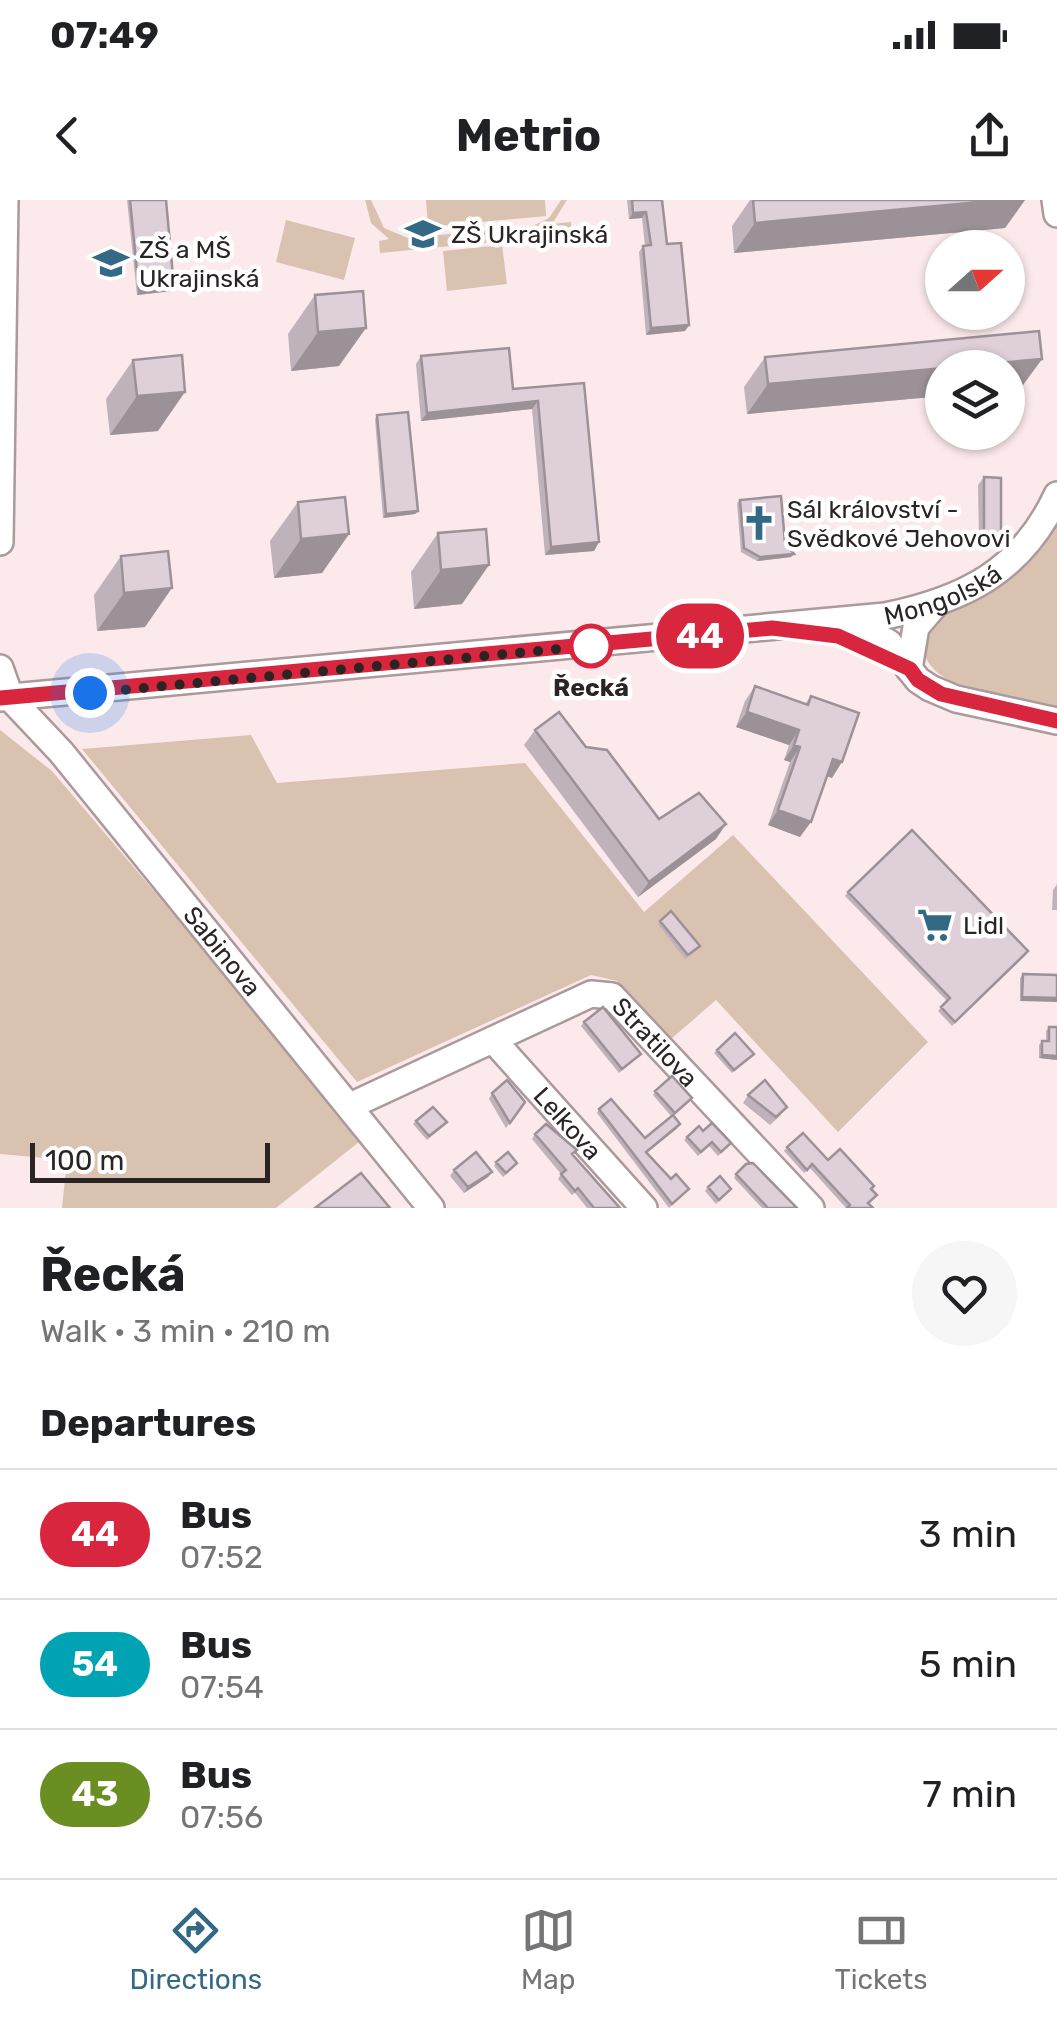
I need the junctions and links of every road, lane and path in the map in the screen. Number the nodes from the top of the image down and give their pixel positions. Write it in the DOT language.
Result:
graph roads {
  1 [pos="5,200"];
  2 [pos="1056,200"];
  3 [pos="1057,214"];
  4 [pos="1057,495"];
  5 [pos="0,542"];
  6 [pos="934,606"];
  7 [pos="848,620"];
  8 [pos="772,628"];
  9 [pos="0,668"];
  10 [pos="910,669"];
  11 [pos="5,698"];
  12 [pos="1057,721"];
  13 [pos="493,1040"];
  14 [pos="350,1106"];
  15 [pos="431,1208"];
  16 [pos="644,1208"];
  17 [pos="811,1208"];
  1 -- 5 [label="street"];
  2 -- 3 [label="street"];
  4 -- 6 [label="street, Mongolská"];
  6 -- 7 [label="street, Mongolská"];
  6 -- 10 [label="street"];
  7 -- 8 [label="street, Mongolská"];
  7 -- 10 [label="street"];
  8 -- 10 [label="street"];
  8 -- 11 [label="street, Mongolská"];
  9 -- 11 [label="street"];
  10 -- 12 [label="street"];
  11 -- 14 [label="street, Sabinova"];
  13 -- 14 [label="street, Stratilova"];
  13 -- 16 [label="street, Lelkova"];
  13 -- 17 [label="street, Stratilova"];
  14 -- 15 [label="street, Sabinova"];
}
